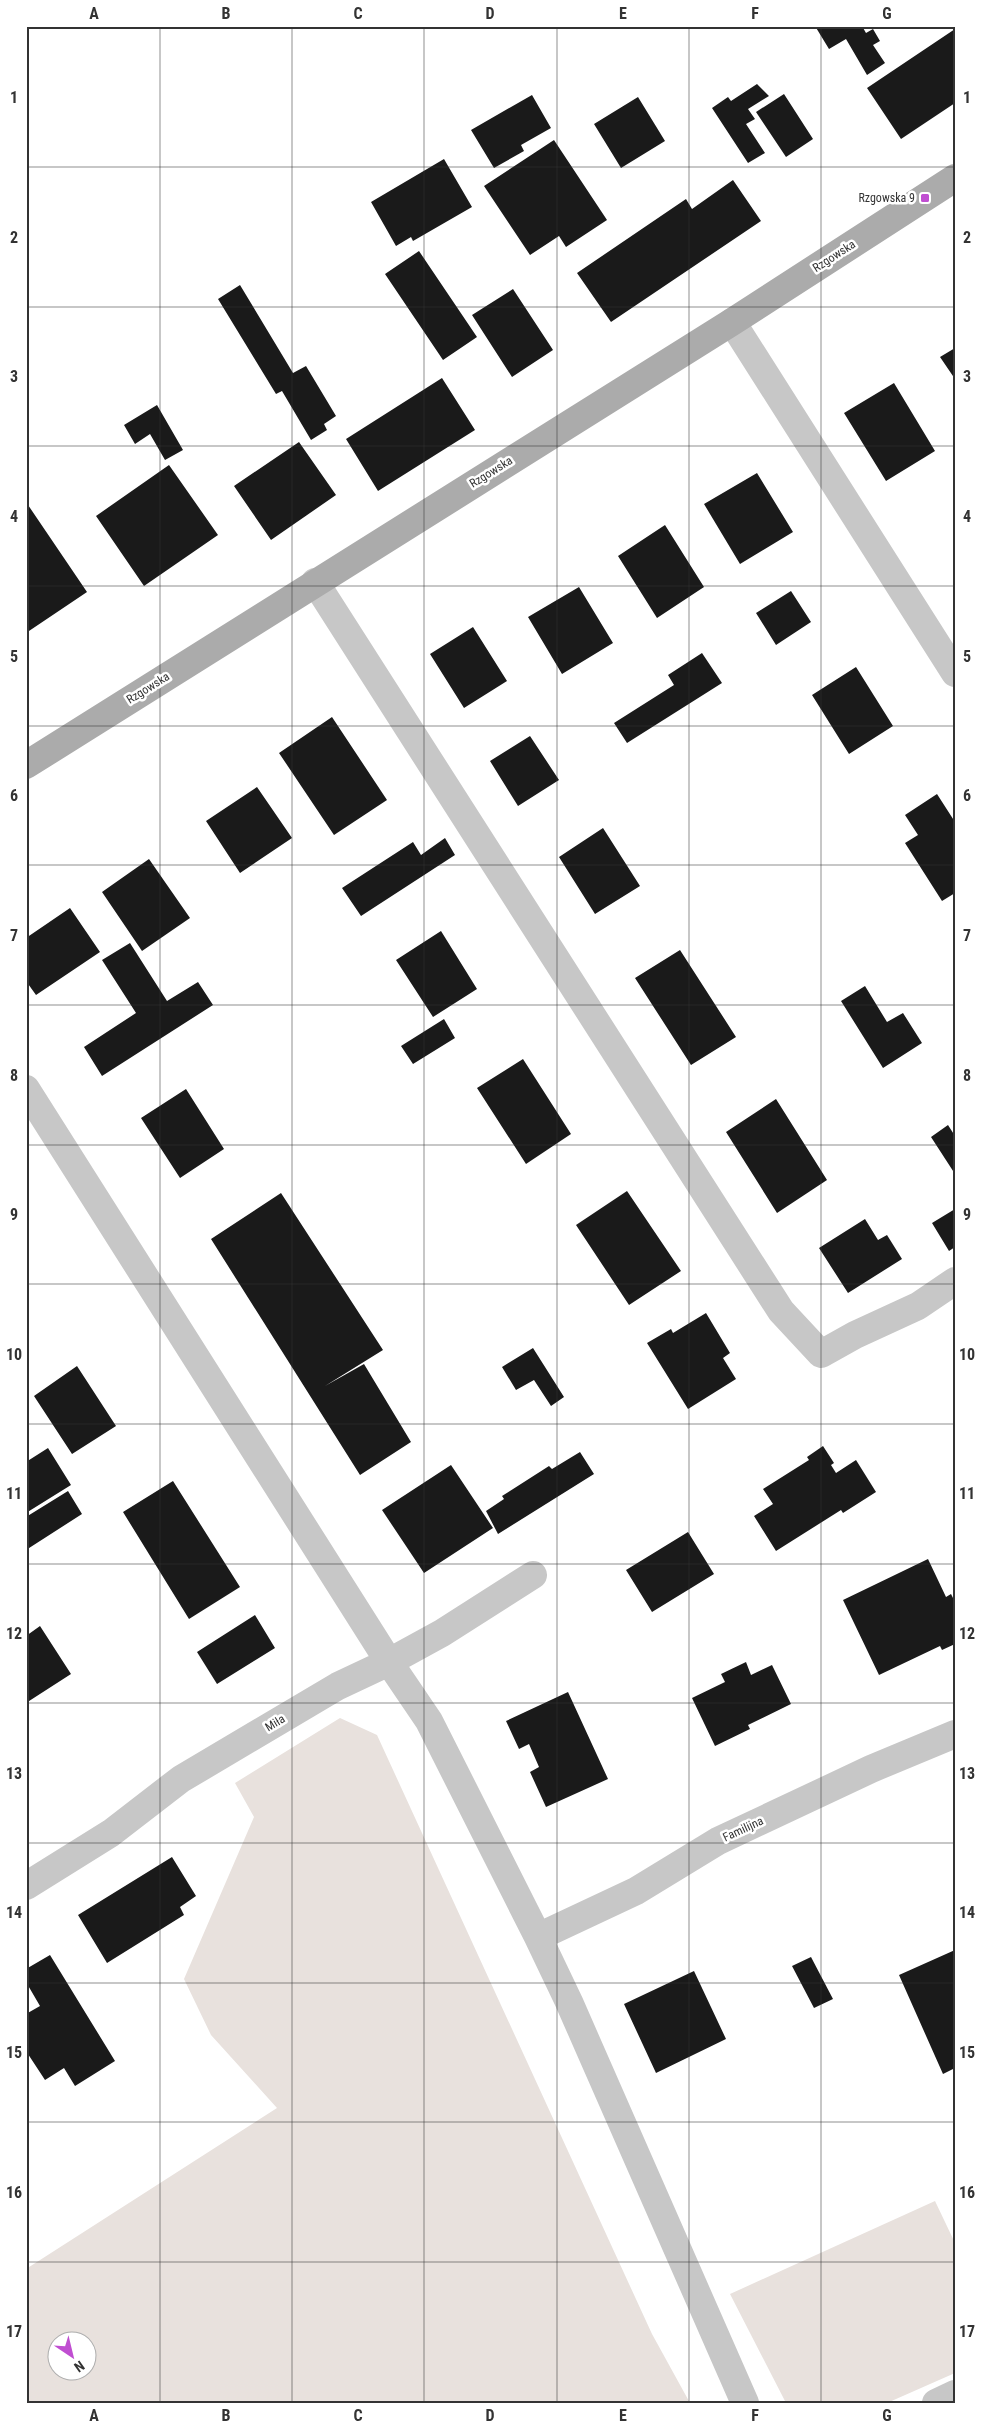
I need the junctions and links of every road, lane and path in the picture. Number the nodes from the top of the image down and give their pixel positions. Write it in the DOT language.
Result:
graph roads {
  1 [pos="955,178"];
  2 [pos="732,322"];
  3 [pos="316,582"];
  4 [pos="955,673"];
  5 [pos="26,765"];
  6 [pos="26,1090"];
  7 [pos="955,1281"];
  8 [pos="533,1575"];
  9 [pos="389,1662"];
  10 [pos="955,1734"];
  11 [pos="26,1886"];
  12 [pos="538,1936"];
  13 [pos="955,2394"];
  14 [pos="745,2403"];
  15 [pos="936,2403"];
  1 -- 2 [label="main road, Rzgowska"];
  2 -- 3 [label="main road, Rzgowska"];
  2 -- 4 [label="street"];
  3 -- 5 [label="main road, Rzgowska"];
  3 -- 7 [label="street"];
  6 -- 9 [label="street"];
  8 -- 9 [label="street, Miła"];
  9 -- 11 [label="street, Miła"];
  9 -- 12 [label="street"];
  10 -- 12 [label="street, Familijna"];
  12 -- 14 [label="street"];
  13 -- 15 [label="street"];
}
